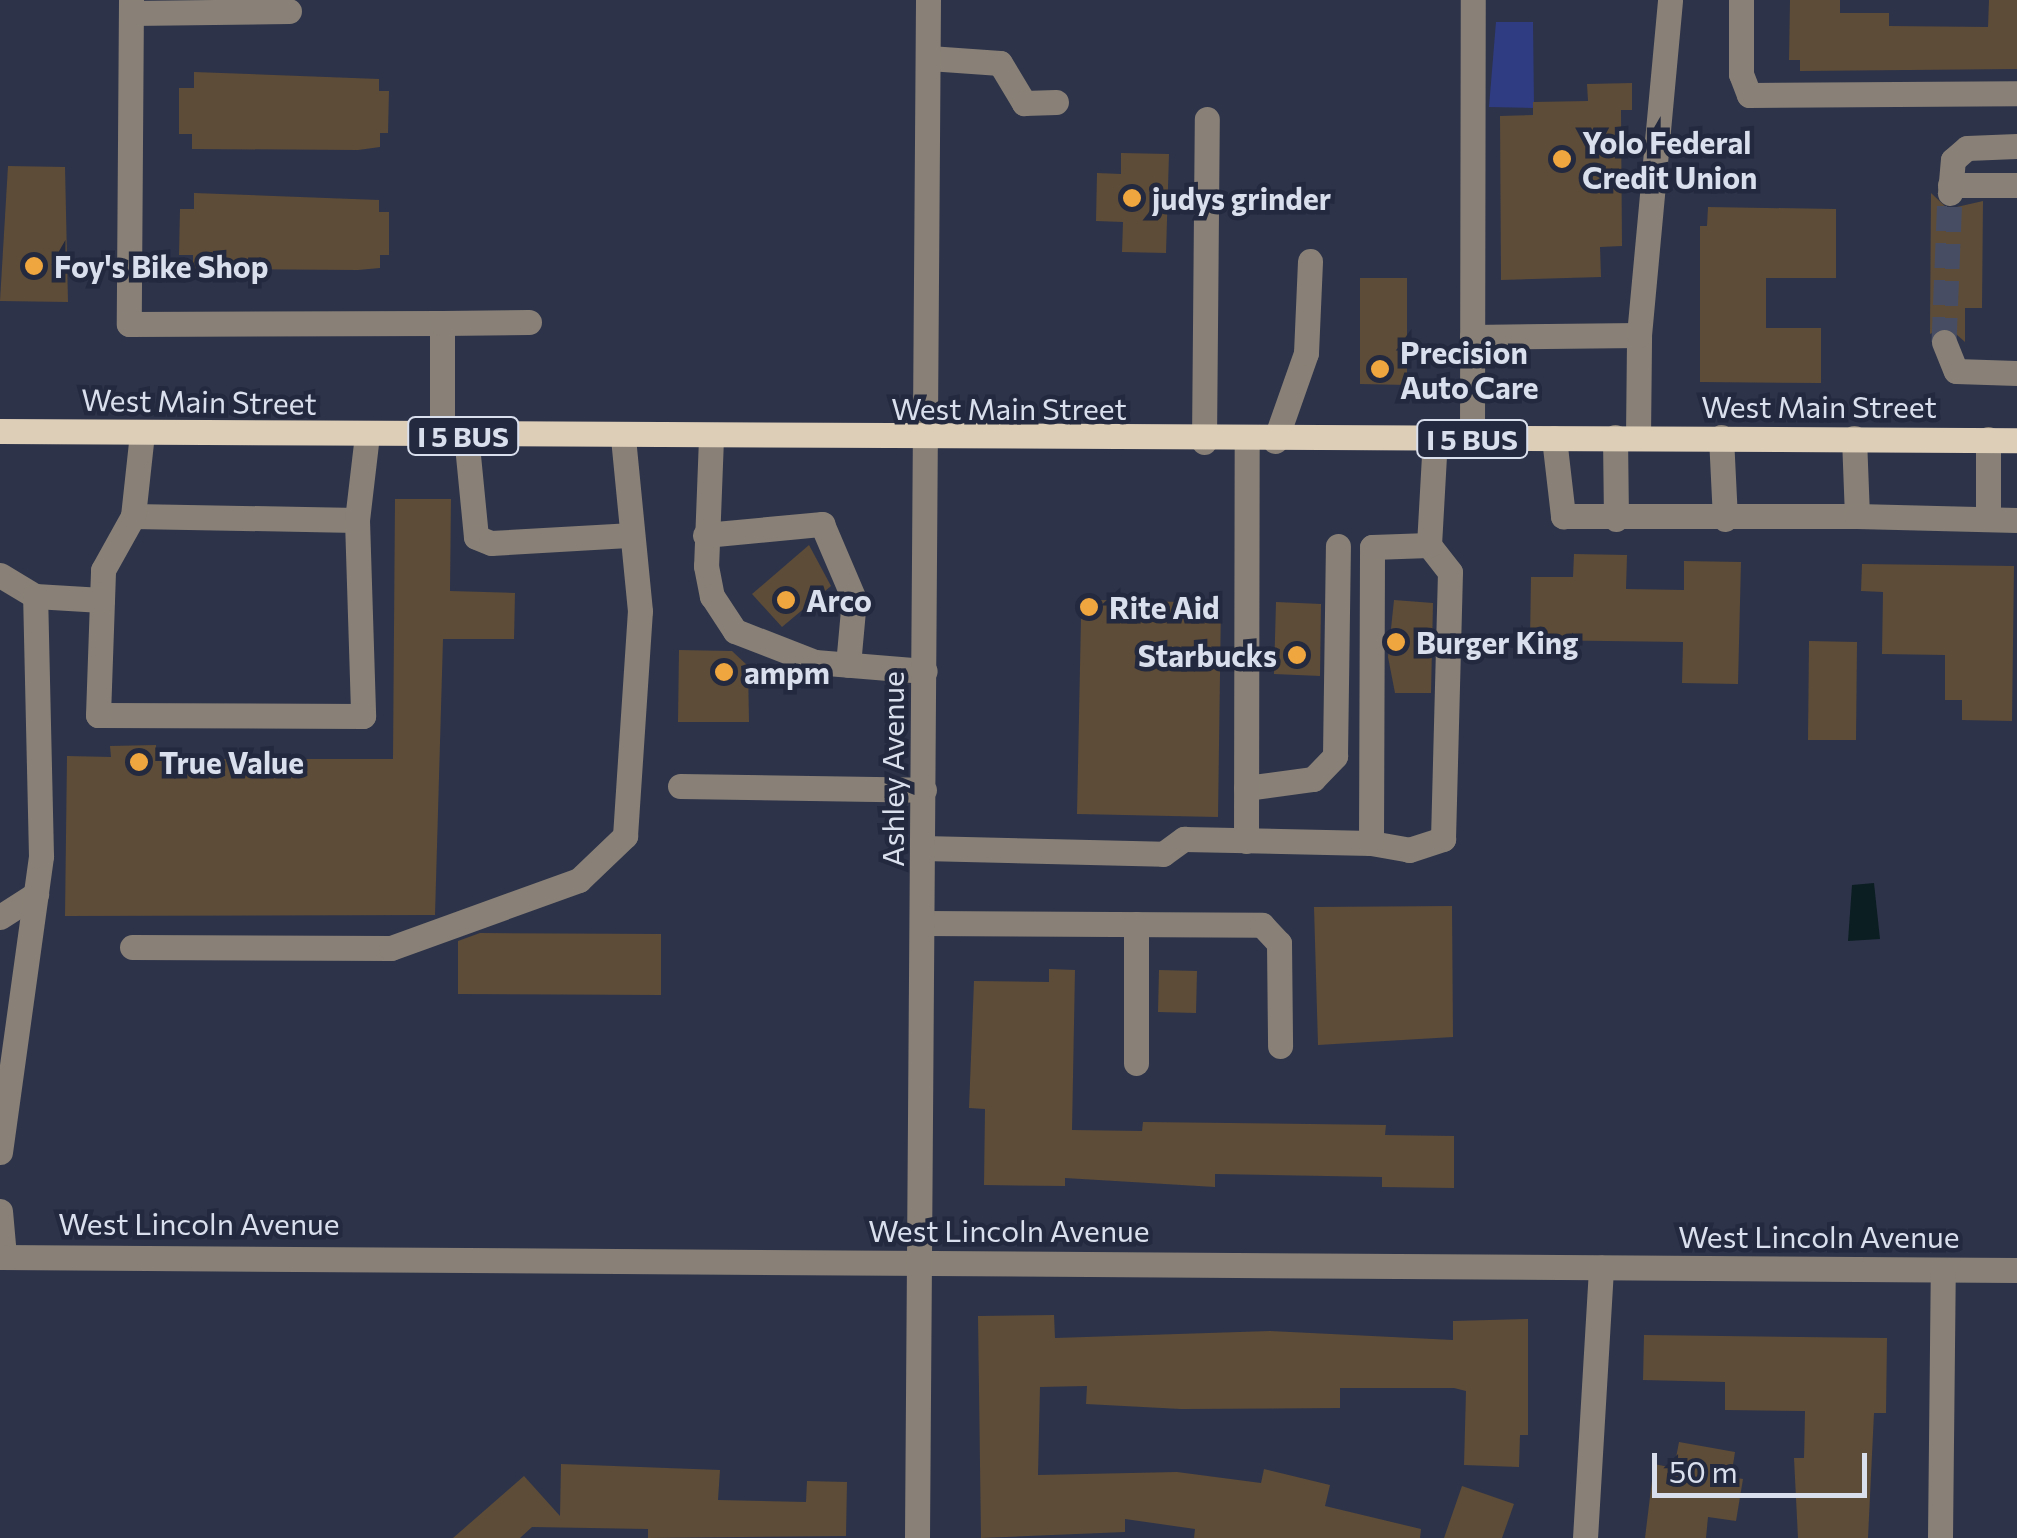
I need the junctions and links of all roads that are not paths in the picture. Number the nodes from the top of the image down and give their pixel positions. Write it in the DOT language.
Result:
graph roads {
  1 [pos="928,0"];
  2 [pos="1473,0"];
  3 [pos="1670,0"];
  4 [pos="1742,0"];
  5 [pos="131,6"];
  6 [pos="289,11"];
  7 [pos="929,58"];
  8 [pos="2017,93"];
  9 [pos="1056,102"];
  10 [pos="1207,119"];
  11 [pos="2017,146"];
  12 [pos="2017,185"];
  13 [pos="1310,261"];
  14 [pos="529,322"];
  15 [pos="442,323"];
  16 [pos="1639,335"];
  17 [pos="1472,336"];
  18 [pos="1944,342"];
  19 [pos="2017,373"];
  20 [pos="0,431"];
  21 [pos="142,432"];
  22 [pos="367,434"];
  23 [pos="454,436"];
  24 [pos="623,437"];
  25 [pos="1626,437"];
  26 [pos="1721,437"];
  27 [pos="711,438"];
  28 [pos="1554,438"];
  29 [pos="1854,438"];
  30 [pos="1435,439"];
  31 [pos="1472,439"];
  32 [pos="1988,439"];
  33 [pos="927,440"];
  34 [pos="2017,440"];
  35 [pos="1274,441"];
  36 [pos="1204,442"];
  37 [pos="1247,442"];
  38 [pos="133,516"];
  39 [pos="1857,516"];
  40 [pos="1616,519"];
  41 [pos="1725,519"];
  42 [pos="1988,519"];
  43 [pos="357,520"];
  44 [pos="2017,520"];
  45 [pos="628,535"];
  46 [pos="705,535"];
  47 [pos="1428,545"];
  48 [pos="1338,546"];
  49 [pos="0,575"];
  50 [pos="34,596"];
  51 [pos="102,600"];
  52 [pos="848,665"];
  53 [pos="925,671"];
  54 [pos="680,786"];
  55 [pos="1246,788"];
  56 [pos="924,790"];
  57 [pos="1246,841"];
  58 [pos="1371,843"];
  59 [pos="923,848"];
  60 [pos="36,894"];
  61 [pos="0,917"];
  62 [pos="923,924"];
  63 [pos="1136,924"];
  64 [pos="132,947"];
  65 [pos="0,1029"];
  66 [pos="1280,1046"];
  67 [pos="17,1058"];
  68 [pos="1136,1063"];
  69 [pos="0,1152"];
  70 [pos="0,1211"];
  71 [pos="2,1257"];
  72 [pos="920,1262"];
  73 [pos="1601,1267"];
  74 [pos="1943,1270"];
  75 [pos="2017,1270"];
  76 [pos="917,1538"];
  77 [pos="1585,1538"];
  78 [pos="1940,1538"];
  1 -- 7 [label="street, Ashley Avenue"];
  2 -- 17 [label="street"];
  3 -- 16 [label="street"];
  4 -- 8 [label="street"];
  5 -- 6 [label="street"];
  5 -- 15 [label="street"];
  7 -- 9 [label="street"];
  7 -- 33 [label="street, Ashley Avenue"];
  10 -- 36 [label="street"];
  11 -- 12 [label="street"];
  13 -- 35 [label="street"];
  14 -- 15 [label="street"];
  15 -- 23 [label="street"];
  16 -- 17 [label="street"];
  16 -- 25 [label="street"];
  17 -- 31 [label="street"];
  18 -- 19 [label="street"];
  20 -- 21 [label="main road, West Main Street / I 5 BUS"];
  21 -- 22 [label="main road, West Main Street / I 5 BUS"];
  21 -- 38 [label="street"];
  22 -- 23 [label="main road, West Main Street / I 5 BUS"];
  22 -- 43 [label="street"];
  23 -- 24 [label="main road, West Main Street / I 5 BUS"];
  23 -- 45 [label="street"];
  24 -- 27 [label="main road, West Main Street / I 5 BUS"];
  24 -- 45 [label="street"];
  25 -- 26 [label="main road, West Main Street / I 5 BUS"];
  25 -- 28 [label="main road, West Main Street / I 5 BUS"];
  25 -- 40 [label="street"];
  26 -- 29 [label="main road, West Main Street / I 5 BUS"];
  26 -- 41 [label="street"];
  27 -- 33 [label="main road, West Main Street / I 5 BUS"];
  27 -- 46 [label="street"];
  28 -- 31 [label="main road, West Main Street / I 5 BUS"];
  28 -- 40 [label="street"];
  29 -- 32 [label="main road, West Main Street / I 5 BUS"];
  29 -- 39 [label="street"];
  30 -- 31 [label="main road, West Main Street / I 5 BUS"];
  30 -- 35 [label="main road, West Main Street / I 5 BUS"];
  30 -- 47 [label="street"];
  32 -- 34 [label="main road, West Main Street / I 5 BUS"];
  32 -- 42 [label="street"];
  33 -- 36 [label="main road, West Main Street / I 5 BUS"];
  33 -- 53 [label="street, Ashley Avenue"];
  35 -- 37 [label="main road, West Main Street / I 5 BUS"];
  36 -- 37 [label="main road, West Main Street / I 5 BUS"];
  37 -- 55 [label="street"];
  38 -- 43 [label="street"];
  38 -- 51 [label="street"];
  39 -- 41 [label="street"];
  39 -- 42 [label="street"];
  40 -- 41 [label="street"];
  42 -- 44 [label="street"];
  43 -- 51 [label="street"];
  45 -- 64 [label="street"];
  46 -- 52 [label="street"];
  46 -- 52 [label="street"];
  47 -- 58 [label="street"];
  47 -- 58 [label="street"];
  48 -- 55 [label="street"];
  49 -- 50 [label="street"];
  50 -- 51 [label="street"];
  50 -- 60 [label="street"];
  52 -- 53 [label="street"];
  53 -- 56 [label="street, Ashley Avenue"];
  54 -- 56 [label="street"];
  55 -- 57 [label="street"];
  56 -- 59 [label="street, Ashley Avenue"];
  57 -- 58 [label="street"];
  57 -- 59 [label="street"];
  59 -- 62 [label="street, Ashley Avenue"];
  60 -- 61 [label="street"];
  60 -- 67 [label="street"];
  62 -- 63 [label="street"];
  62 -- 72 [label="street, Ashley Avenue"];
  63 -- 66 [label="street"];
  63 -- 68 [label="street"];
  65 -- 67 [label="street"];
  67 -- 69 [label="street"];
  70 -- 71 [label="street"];
  71 -- 72 [label="street, West Lincoln Avenue"];
  72 -- 73 [label="street, West Lincoln Avenue"];
  72 -- 76 [label="street, Ashley Avenue"];
  73 -- 74 [label="street, West Lincoln Avenue"];
  73 -- 77 [label="street"];
  74 -- 75 [label="street, West Lincoln Avenue"];
  74 -- 78 [label="street"];
}
